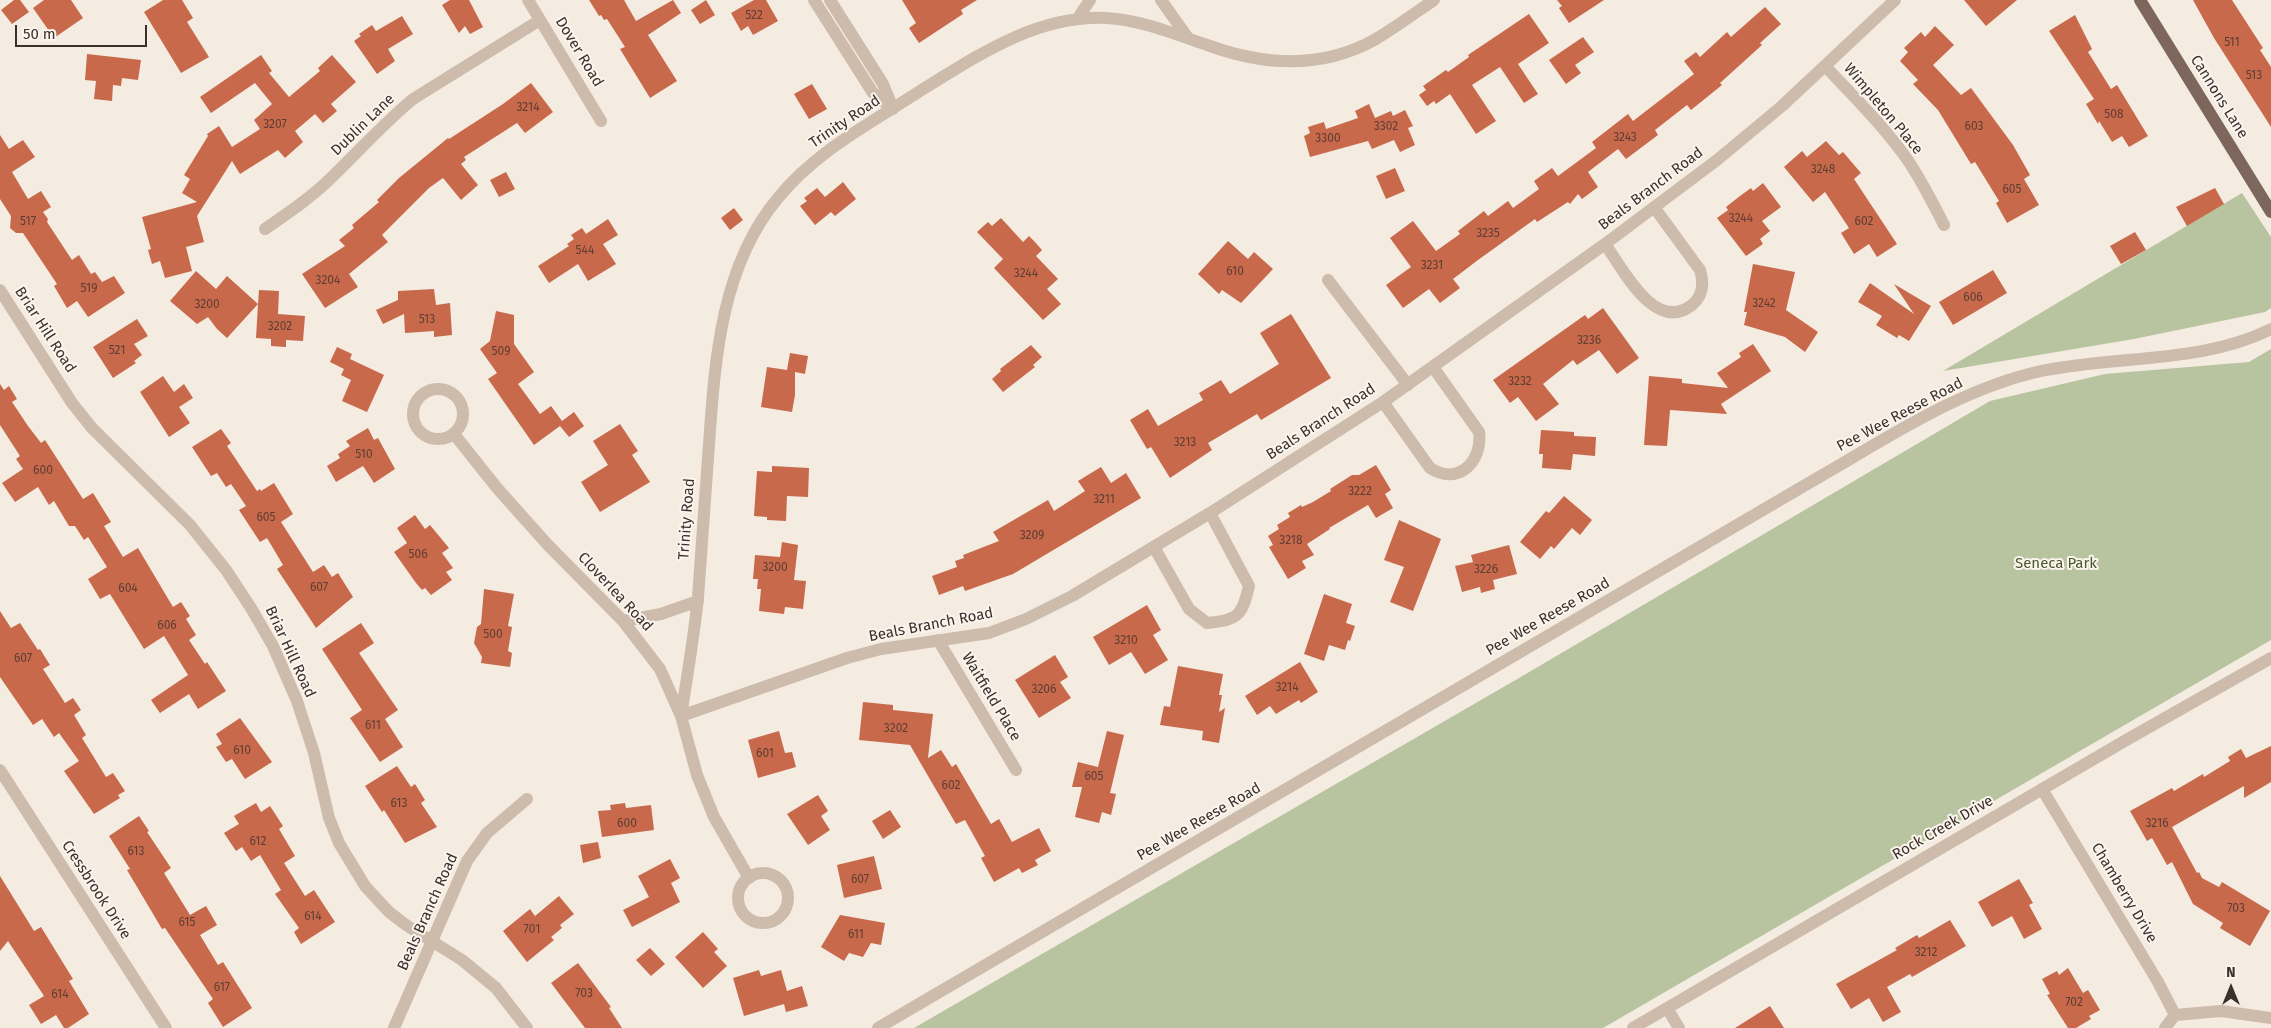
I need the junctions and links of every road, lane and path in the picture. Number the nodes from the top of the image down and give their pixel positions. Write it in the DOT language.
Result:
graph roads {
  1 [pos="528,0"];
  2 [pos="814,0"];
  3 [pos="830,0"];
  4 [pos="1090,0"];
  5 [pos="1161,0"];
  6 [pos="1434,0"];
  7 [pos="1895,0"];
  8 [pos="2140,0"];
  9 [pos="1078,18"];
  10 [pos="540,20"];
  11 [pos="1188,38"];
  12 [pos="1826,67"];
  13 [pos="893,109"];
  14 [pos="601,121"];
  15 [pos="1654,207"];
  16 [pos="2271,212"];
  17 [pos="1944,225"];
  18 [pos="265,230"];
  19 [pos="1605,244"];
  20 [pos="1328,280"];
  21 [pos="0,290"];
  22 [pos="2271,329"];
  23 [pos="1433,368"];
  24 [pos="1408,385"];
  25 [pos="1382,402"];
  26 [pos="454,434"];
  27 [pos="1210,513"];
  28 [pos="1154,548"];
  29 [pos="698,601"];
  30 [pos="623,621"];
  31 [pos="938,640"];
  32 [pos="2271,658"];
  33 [pos="681,716"];
  34 [pos="0,770"];
  35 [pos="1016,770"];
  36 [pos="2042,790"];
  37 [pos="527,799"];
  38 [pos="749,878"];
  39 [pos="432,941"];
  40 [pos="1667,1008"];
  41 [pos="2175,1015"];
  42 [pos="2271,1018"];
  43 [pos="166,1028"];
  44 [pos="394,1028"];
  45 [pos="528,1028"];
  46 [pos="878,1028"];
  47 [pos="1633,1028"];
  48 [pos="1679,1028"];
  49 [pos="2165,1028"];
  1 -- 10 [label="street, Dover Road"];
  2 -- 13 [label="street"];
  3 -- 13 [label="street"];
  4 -- 9 [label="street"];
  5 -- 11 [label="street"];
  6 -- 11 [label="street, Trinity Road"];
  7 -- 12 [label="street, Beals Branch Road"];
  8 -- 16 [label="main road, Cannons Lane"];
  9 -- 11 [label="street, Trinity Road"];
  9 -- 13 [label="street, Trinity Road"];
  10 -- 14 [label="street, Dover Road"];
  10 -- 18 [label="street, Dublin Lane"];
  12 -- 15 [label="street, Beals Branch Road"];
  12 -- 17 [label="street, Wimpleton Place"];
  13 -- 29 [label="street, Trinity Road"];
  15 -- 19 [label="street, Beals Branch Road"];
  15 -- 19 [label="street"];
  19 -- 23 [label="street, Beals Branch Road"];
  20 -- 24 [label="street"];
  21 -- 39 [label="street, Briar Hill Road"];
  22 -- 46 [label="street, Pee Wee Reese Road"];
  23 -- 24 [label="street, Beals Branch Road"];
  23 -- 25 [label="street"];
  24 -- 25 [label="street, Beals Branch Road"];
  25 -- 27 [label="street, Beals Branch Road"];
  26 -- 30 [label="street, Cloverlea Road"];
  27 -- 28 [label="street, Beals Branch Road"];
  27 -- 28 [label="street"];
  28 -- 31 [label="street, Beals Branch Road"];
  29 -- 30 [label="street"];
  29 -- 33 [label="street, Trinity Road"];
  30 -- 33 [label="street, Cloverlea Road"];
  31 -- 33 [label="street, Beals Branch Road"];
  31 -- 35 [label="street, Waitfield Place"];
  32 -- 36 [label="street, Rock Creek Drive"];
  33 -- 38 [label="street, Cloverlea Road"];
  34 -- 43 [label="street, Cressbrook Drive"];
  36 -- 40 [label="street, Rock Creek Drive"];
  36 -- 41 [label="street, Chamberry Drive"];
  37 -- 39 [label="street, Beals Branch Road"];
  39 -- 44 [label="street, Beals Branch Road"];
  39 -- 45 [label="street, Briar Hill Road"];
  40 -- 47 [label="street, Rock Creek Drive"];
  40 -- 48 [label="street"];
  41 -- 42 [label="street"];
  41 -- 49 [label="street"];
}
